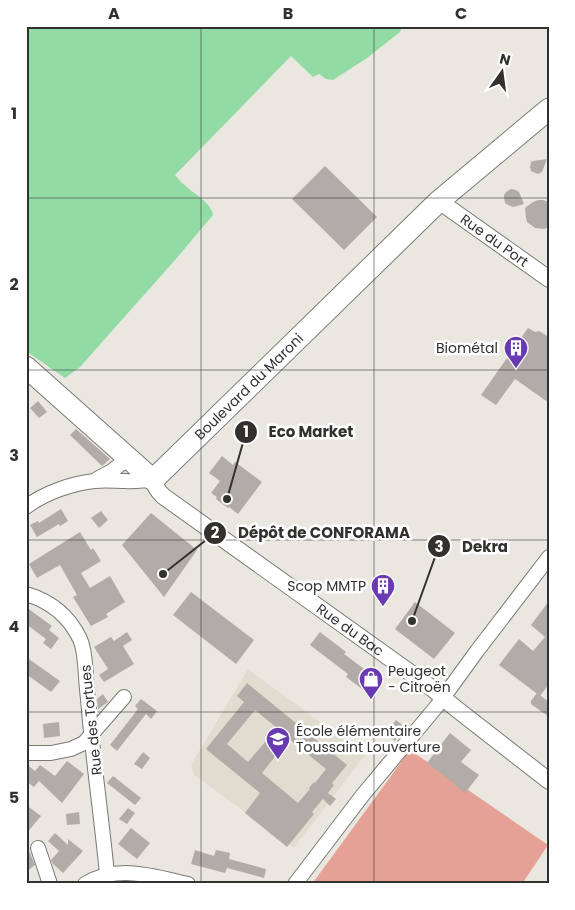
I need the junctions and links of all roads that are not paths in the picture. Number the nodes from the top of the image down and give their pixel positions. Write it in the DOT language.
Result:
graph roads {
  1 [pos="549,109"];
  2 [pos="439,201"];
  3 [pos="549,279"];
  4 [pos="26,367"];
  5 [pos="128,458"];
  6 [pos="153,480"];
  7 [pos="92,481"];
  8 [pos="26,507"];
  9 [pos="548,557"];
  10 [pos="26,594"];
  11 [pos="124,697"];
  12 [pos="443,697"];
  13 [pos="92,735"];
  14 [pos="26,753"];
  15 [pos="549,781"];
  16 [pos="38,848"];
  17 [pos="108,874"];
  18 [pos="50,884"];
  19 [pos="85,884"];
  20 [pos="188,884"];
  21 [pos="295,884"];
  1 -- 2 [label="main road, Boulevard du Maroni"];
  2 -- 3 [label="street, Rue du Port"];
  2 -- 6 [label="main road, Boulevard du Maroni"];
  4 -- 5 [label="main road"];
  5 -- 6 [label="main road"];
  5 -- 7 [label="street"];
  6 -- 7 [label="street"];
  6 -- 12 [label="street, Rue du Bac"];
  7 -- 8 [label="street"];
  9 -- 12 [label="street"];
  10 -- 13 [label="street, Rue des Tortues"];
  11 -- 13 [label="street"];
  12 -- 15 [label="street, Rue du Bac"];
  12 -- 21 [label="street"];
  13 -- 14 [label="street"];
  13 -- 17 [label="street, Rue des Tortues"];
  16 -- 18 [label="street"];
  17 -- 19 [label="street"];
  17 -- 20 [label="street"];
}
